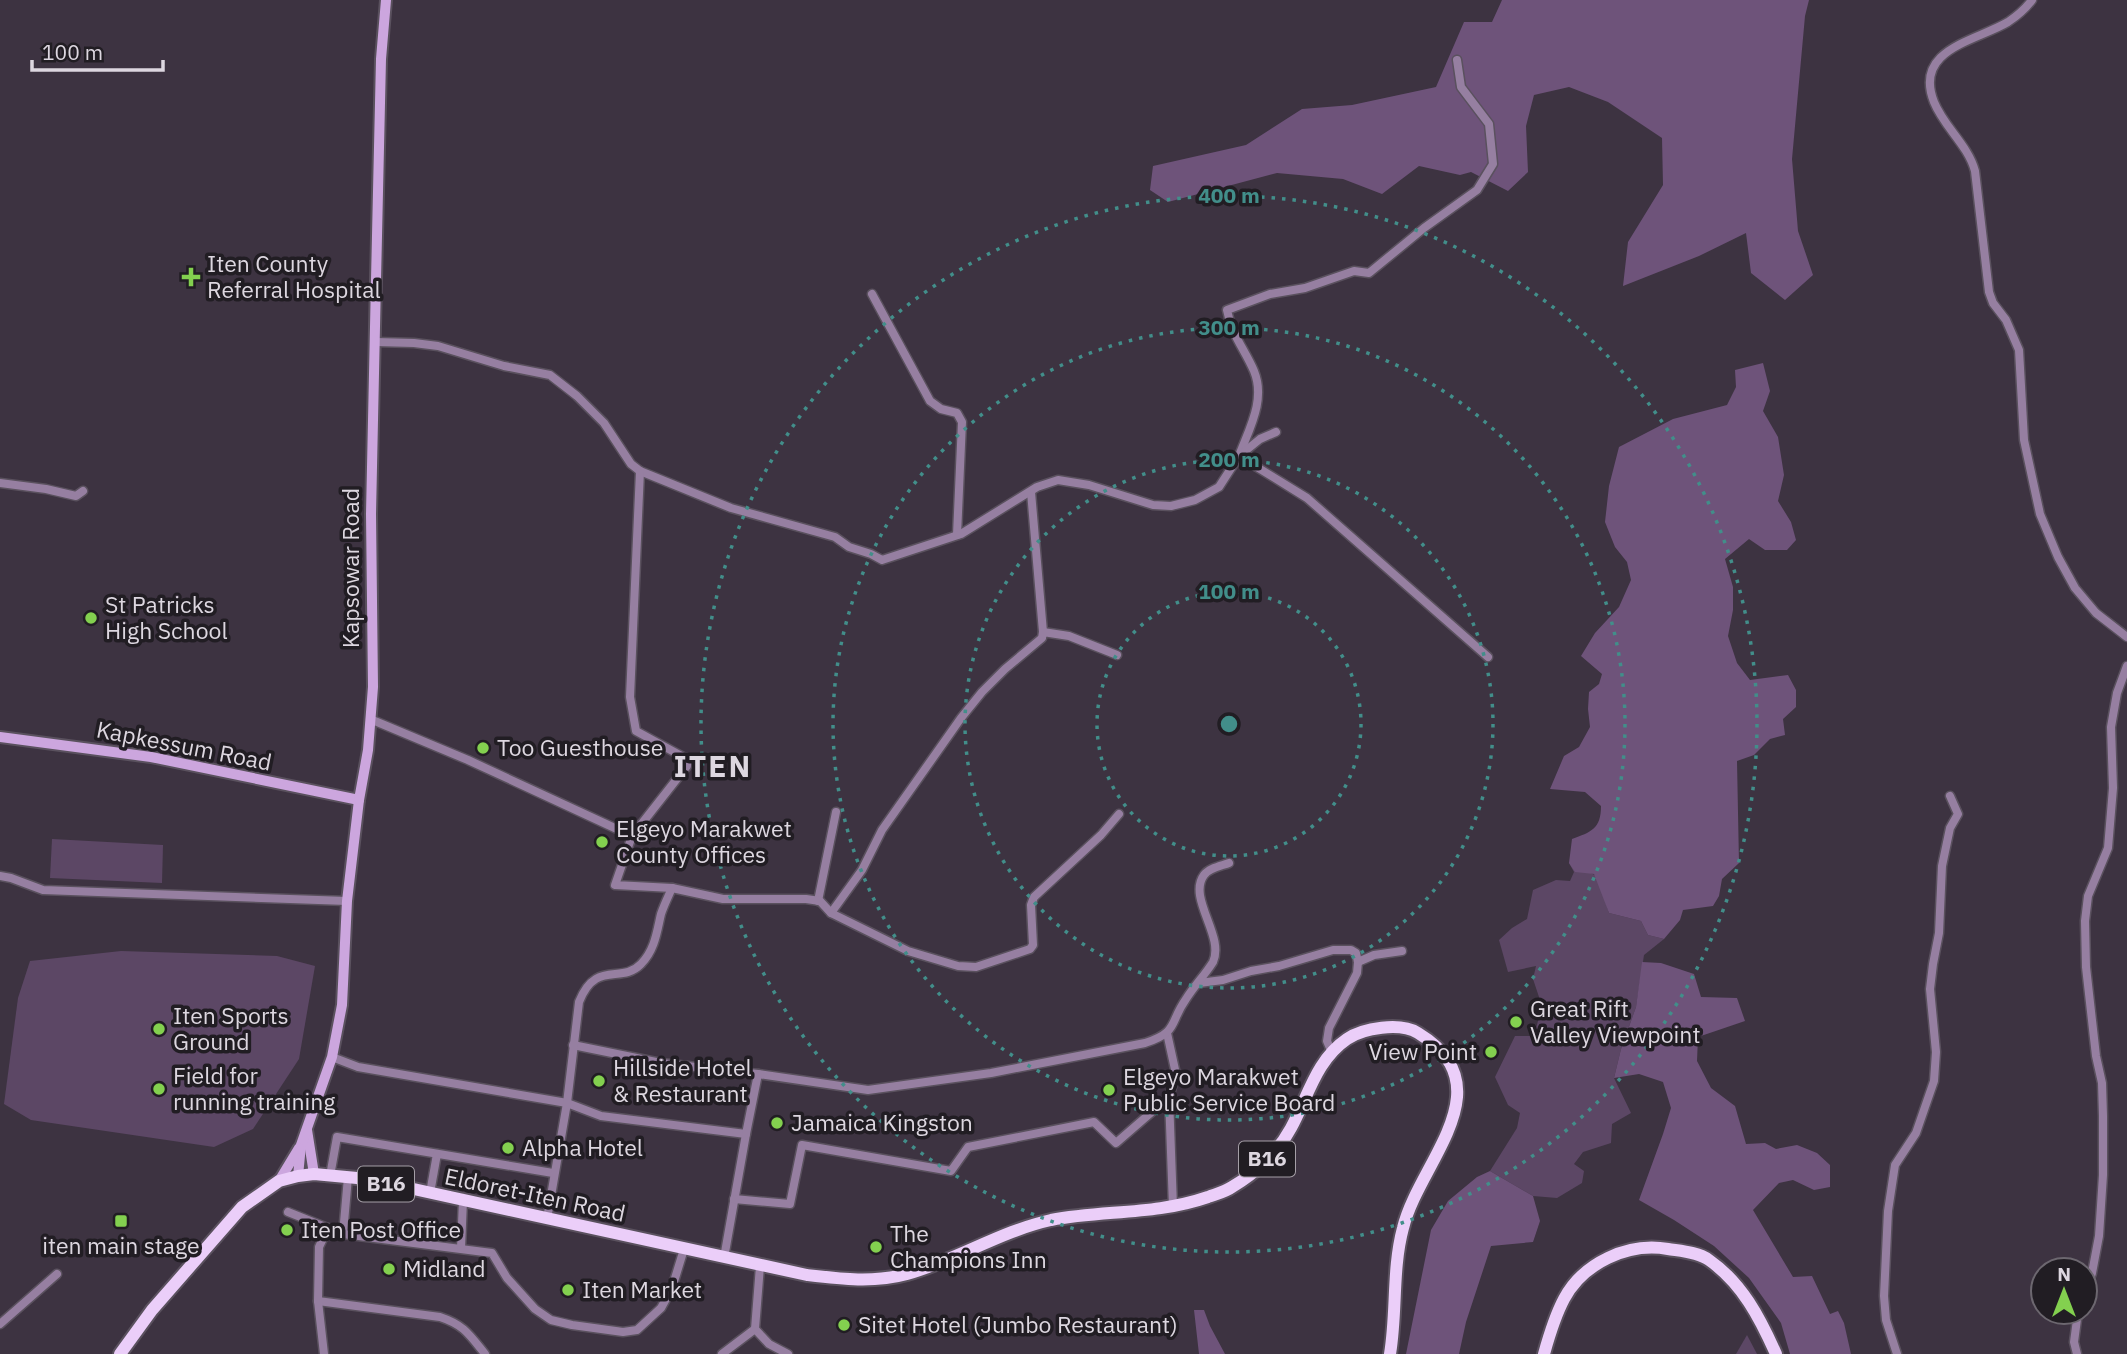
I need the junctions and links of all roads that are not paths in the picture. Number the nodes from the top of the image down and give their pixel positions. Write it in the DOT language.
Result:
graph roads {
  1 [pos="386,0"];
  2 [pos="2032,0"];
  3 [pos="1457,60"];
  4 [pos="872,294"];
  5 [pos="376,342"];
  6 [pos="1276,432"];
  7 [pos="1239,456"];
  8 [pos="640,471"];
  9 [pos="0,484"];
  10 [pos="83,491"];
  11 [pos="1031,492"];
  12 [pos="957,536"];
  13 [pos="1043,632"];
  14 [pos="2127,638"];
  15 [pos="1117,655"];
  16 [pos="1488,657"];
  17 [pos="2127,666"];
  18 [pos="370,719"];
  19 [pos="0,737"];
  20 [pos="1950,796"];
  21 [pos="359,800"];
  22 [pos="836,812"];
  23 [pos="1119,814"];
  24 [pos="632,836"];
  25 [pos="1229,863"];
  26 [pos="0,876"];
  27 [pos="672,888"];
  28 [pos="347,901"];
  29 [pos="818,901"];
  30 [pos="831,913"];
  31 [pos="1402,951"];
  32 [pos="1358,962"];
  33 [pos="1199,983"];
  34 [pos="1167,1033"];
  35 [pos="573,1045"];
  36 [pos="1332,1053"];
  37 [pos="332,1057"];
  38 [pos="758,1074"];
  39 [pos="1169,1097"];
  40 [pos="567,1103"];
  41 [pos="307,1130"];
  42 [pos="746,1134"];
  43 [pos="301,1146"];
  44 [pos="438,1154"];
  45 [pos="553,1173"];
  46 [pos="314,1174"];
  47 [pos="298,1176"];
  48 [pos="330,1176"];
  49 [pos="348,1177"];
  50 [pos="279,1181"];
  51 [pos="430,1193"];
  52 [pos="734,1199"];
  53 [pos="463,1200"];
  54 [pos="1173,1207"];
  55 [pos="288,1212"];
  56 [pos="547,1219"];
  57 [pos="328,1228"];
  58 [pos="344,1234"];
  59 [pos="461,1248"];
  60 [pos="684,1249"];
  61 [pos="2095,1256"];
  62 [pos="724,1258"];
  63 [pos="760,1266"];
  64 [pos="57,1274"];
  65 [pos="318,1301"];
  66 [pos="0,1324"];
  67 [pos="2076,1326"];
  68 [pos="755,1329"];
  69 [pos="743,1339"];
  70 [pos="120,1354"];
  71 [pos="324,1354"];
  72 [pos="485,1354"];
  73 [pos="722,1354"];
  74 [pos="738,1354"];
  75 [pos="788,1354"];
  76 [pos="1390,1354"];
  77 [pos="1544,1354"];
  78 [pos="1776,1354"];
  79 [pos="1897,1354"];
  80 [pos="2077,1354"];
  1 -- 5 [label="main road, Kapsowar Road"];
  2 -- 14 [label="street"];
  3 -- 7 [label="street"];
  4 -- 12 [label="street"];
  5 -- 8 [label="street"];
  5 -- 18 [label="main road, Kapsowar Road"];
  6 -- 7 [label="street"];
  7 -- 11 [label="street"];
  7 -- 16 [label="street"];
  8 -- 12 [label="street"];
  8 -- 24 [label="street"];
  9 -- 10 [label="street"];
  11 -- 12 [label="street"];
  11 -- 13 [label="street"];
  13 -- 15 [label="street"];
  13 -- 30 [label="street"];
  17 -- 61 [label="street"];
  18 -- 21 [label="main road, Kapsowar Road"];
  18 -- 24 [label="street"];
  19 -- 21 [label="main road, Kapkessum Road"];
  20 -- 79 [label="street"];
  21 -- 28 [label="main road, Kapsowar Road"];
  22 -- 29 [label="street"];
  23 -- 30 [label="street"];
  24 -- 27 [label="street"];
  25 -- 33 [label="street"];
  26 -- 28 [label="street"];
  27 -- 29 [label="street"];
  27 -- 35 [label="street"];
  28 -- 37 [label="main road, Kapsowar Road"];
  29 -- 30 [label="street"];
  31 -- 32 [label="street"];
  32 -- 33 [label="street"];
  32 -- 36 [label="street"];
  33 -- 34 [label="street"];
  34 -- 38 [label="street"];
  34 -- 39 [label="street"];
  35 -- 38 [label="street"];
  35 -- 40 [label="street"];
  36 -- 54 [label="main road, B16"];
  36 -- 76 [label="main road, B16"];
  37 -- 40 [label="street"];
  37 -- 41 [label="main road, Kapsowar Road"];
  38 -- 42 [label="street"];
  39 -- 52 [label="street"];
  39 -- 54 [label="street"];
  40 -- 42 [label="street"];
  40 -- 45 [label="street"];
  41 -- 43 [label="main road, Kapsowar Road"];
  41 -- 46 [label="main road, Kapsowar Road"];
  42 -- 52 [label="street"];
  43 -- 47 [label="main road, Kapsowar Road"];
  43 -- 50 [label="main road"];
  44 -- 45 [label="street"];
  44 -- 48 [label="street"];
  44 -- 51 [label="street"];
  45 -- 56 [label="street"];
  46 -- 47 [label="main road, Eldoret-Iten Road / B16"];
  46 -- 48 [label="main road, Eldoret-Iten Road / B16"];
  47 -- 50 [label="main road, Eldoret-Iten Road / B16"];
  48 -- 49 [label="main road, Eldoret-Iten Road / B16"];
  49 -- 51 [label="main road, Eldoret-Iten Road / B16"];
  49 -- 58 [label="street"];
  50 -- 70 [label="main road, Eldoret-Iten Road / B16"];
  51 -- 53 [label="main road, Eldoret-Iten Road / B16"];
  52 -- 62 [label="street"];
  53 -- 56 [label="main road, Eldoret-Iten Road / B16"];
  53 -- 59 [label="street"];
  54 -- 63 [label="main road, B16"];
  55 -- 57 [label="street"];
  56 -- 60 [label="main road, Eldoret-Iten Road / B16"];
  57 -- 58 [label="street"];
  57 -- 65 [label="street"];
  58 -- 59 [label="street"];
  59 -- 60 [label="street"];
  60 -- 62 [label="main road, Eldoret-Iten Road / B16"];
  62 -- 63 [label="main road, B16"];
  63 -- 68 [label="street"];
  64 -- 66 [label="street"];
  65 -- 71 [label="street"];
  65 -- 72 [label="street"];
  67 -- 80 [label="street"];
  68 -- 69 [label="street"];
  68 -- 75 [label="street"];
  69 -- 73 [label="street"];
  69 -- 74 [label="street"];
  77 -- 78 [label="main road"];
}
